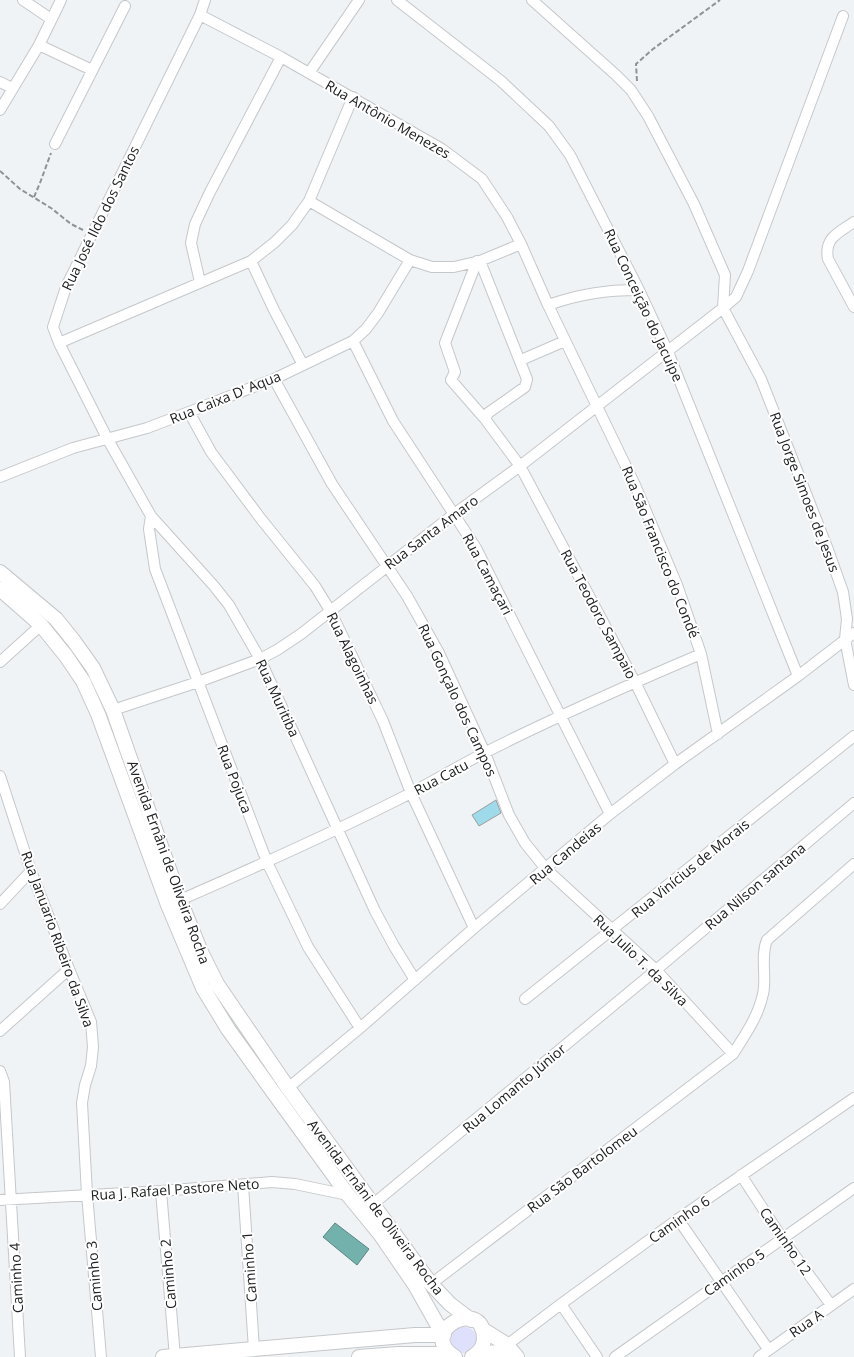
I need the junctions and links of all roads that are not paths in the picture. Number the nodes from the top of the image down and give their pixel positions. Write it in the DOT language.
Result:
graph roads {
  1 [pos="22,0"];
  2 [pos="62,0"];
  3 [pos="205,0"];
  4 [pos="359,0"];
  5 [pos="397,0"];
  6 [pos="532,0"];
  7 [pos="124,6"];
  8 [pos="200,16"];
  9 [pos="843,16"];
  10 [pos="51,19"];
  11 [pos="39,45"];
  12 [pos="281,57"];
  13 [pos="92,70"];
  14 [pos="309,73"];
  15 [pos="0,82"];
  16 [pos="12,88"];
  17 [pos="353,97"];
  18 [pos="0,110"];
  19 [pos="54,144"];
  20 [pos="309,200"];
  21 [pos="854,222"];
  22 [pos="521,244"];
  23 [pos="410,260"];
  24 [pos="251,261"];
  25 [pos="478,261"];
  26 [pos="200,282"];
  27 [pos="640,290"];
  28 [pos="548,305"];
  29 [pos="854,306"];
  30 [pos="723,308"];
  31 [pos="565,340"];
  32 [pos="353,341"];
  33 [pos="59,344"];
  34 [pos="668,352"];
  35 [pos="521,360"];
  36 [pos="303,365"];
  37 [pos="274,379"];
  38 [pos="596,405"];
  39 [pos="189,412"];
  40 [pos="485,419"];
  41 [pos="107,438"];
  42 [pos="520,466"];
  43 [pos="0,477"];
  44 [pos="454,514"];
  45 [pos="151,516"];
  46 [pos="387,566"];
  47 [pos="0,572"];
  48 [pos="0,590"];
  49 [pos="331,612"];
  50 [pos="41,625"];
  51 [pos="850,636"];
  52 [pos="702,654"];
  53 [pos="851,657"];
  54 [pos="260,659"];
  55 [pos="0,662"];
  56 [pos="798,676"];
  57 [pos="198,682"];
  58 [pos="635,682"];
  59 [pos="854,685"];
  60 [pos="113,710"];
  61 [pos="561,716"];
  62 [pos="718,734"];
  63 [pos="854,736"];
  64 [pos="485,753"];
  65 [pos="675,764"];
  66 [pos="1,783"];
  67 [pos="410,793"];
  68 [pos="854,803"];
  69 [pos="610,814"];
  70 [pos="338,828"];
  71 [pos="267,862"];
  72 [pos="854,864"];
  73 [pos="546,869"];
  74 [pos="31,872"];
  75 [pos="180,900"];
  76 [pos="0,904"];
  77 [pos="474,928"];
  78 [pos="612,930"];
  79 [pos="69,969"];
  80 [pos="656,970"];
  81 [pos="415,980"];
  82 [pos="525,999"];
  83 [pos="360,1028"];
  84 [pos="0,1031"];
  85 [pos="733,1054"];
  86 [pos="0,1071"];
  87 [pos="288,1088"];
  88 [pos="854,1098"];
  89 [pos="741,1175"];
  90 [pos="243,1185"];
  91 [pos="854,1188"];
  92 [pos="161,1191"];
  93 [pos="87,1194"];
  94 [pos="348,1195"];
  95 [pos="11,1199"];
  96 [pos="0,1200"];
  97 [pos="372,1205"];
  98 [pos="678,1218"];
  99 [pos="782,1238"];
  100 [pos="721,1281"];
  101 [pos="431,1284"];
  102 [pos="854,1289"];
  103 [pos="560,1304"];
  104 [pos="831,1305"];
  105 [pos="477,1324"];
  106 [pos="444,1333"];
  107 [pos="254,1349"];
  108 [pos="768,1349"];
  109 [pos="506,1352"];
  110 [pos="475,1355"];
  111 [pos="453,1356"];
  112 [pos="20,1357"];
  113 [pos="101,1357"];
  114 [pos="171,1357"];
  115 [pos="359,1357"];
  116 [pos="597,1357"];
  117 [pos="615,1357"];
  118 [pos="759,1357"];
  1 -- 10 [label="street"];
  2 -- 10 [label="street"];
  3 -- 8 [label="street, Rua José Ildo dos Santos"];
  4 -- 14 [label="street"];
  5 -- 27 [label="street, Rua Conceição do Jacuípe"];
  6 -- 30 [label="street"];
  7 -- 13 [label="street"];
  8 -- 12 [label="street, Rua Antônio Menezes"];
  8 -- 33 [label="street, Rua José Ildo dos Santos"];
  9 -- 30 [label="street, Rua Santa Amaro"];
  10 -- 11 [label="street"];
  11 -- 13 [label="street"];
  11 -- 16 [label="street"];
  12 -- 14 [label="street, Rua Antônio Menezes"];
  12 -- 26 [label="street"];
  13 -- 19 [label="street"];
  14 -- 17 [label="street, Rua Antônio Menezes"];
  15 -- 16 [label="street"];
  16 -- 18 [label="street"];
  17 -- 20 [label="street"];
  17 -- 22 [label="street, Rua Antônio Menezes"];
  20 -- 23 [label="street"];
  20 -- 24 [label="street"];
  21 -- 29 [label="street"];
  22 -- 25 [label="street"];
  22 -- 28 [label="street, Rua Antônio Menezes"];
  23 -- 25 [label="street"];
  23 -- 32 [label="street, Rua Caixa D' Aqua"];
  24 -- 26 [label="street"];
  24 -- 36 [label="street"];
  25 -- 35 [label="street"];
  25 -- 40 [label="street, Rua Teodoro Sampaio"];
  26 -- 33 [label="street"];
  27 -- 28 [label="street"];
  27 -- 34 [label="street, Rua Conceição do Jacuípe"];
  28 -- 31 [label="street, Rua Antônio Menezes"];
  30 -- 34 [label="street, Rua Santa Amaro"];
  30 -- 51 [label="street, Rua Jorge Simoes de Jesus"];
  31 -- 35 [label="street"];
  31 -- 38 [label="street, Rua Antônio Menezes"];
  32 -- 36 [label="street, Rua Caixa D' Aqua"];
  32 -- 44 [label="street, Rua Camaçari"];
  33 -- 41 [label="street, Rua José Ildo dos Santos"];
  34 -- 38 [label="street, Rua Santa Amaro"];
  34 -- 56 [label="street, Rua Conceição do Jacuípe"];
  35 -- 40 [label="street"];
  36 -- 37 [label="street, Rua Caixa D' Aqua"];
  37 -- 39 [label="street, Rua Caixa D' Aqua"];
  37 -- 46 [label="street, Rua Gonçalo dos Campos"];
  38 -- 42 [label="street, Rua Santa Amaro"];
  38 -- 52 [label="street, Rua São Francisco do Condé"];
  39 -- 41 [label="street, Rua Caixa D' Aqua"];
  39 -- 49 [label="street, Rua Alagoinhas"];
  40 -- 42 [label="street, Rua Teodoro Sampaio"];
  41 -- 43 [label="street, Rua Caixa D' Aqua"];
  41 -- 45 [label="street, Rua Muritiba"];
  42 -- 44 [label="street, Rua Santa Amaro"];
  42 -- 58 [label="street, Rua Teodoro Sampaio"];
  44 -- 46 [label="street, Rua Santa Amaro"];
  44 -- 61 [label="street, Rua Camaçari"];
  45 -- 54 [label="street, Rua Muritiba"];
  45 -- 57 [label="street, Rua Pojuca"];
  46 -- 49 [label="street, Rua Santa Amaro"];
  46 -- 64 [label="street, Rua Gonçalo dos Campos"];
  47 -- 60 [label="main road, Avenida Ernâni de Oliveira Rocha"];
  48 -- 50 [label="main road, Avenida Ernâni de Oliveira Rocha"];
  49 -- 54 [label="street, Rua Santa Amaro"];
  49 -- 67 [label="street, Rua Alagoinhas"];
  50 -- 55 [label="street"];
  50 -- 94 [label="main road, Avenida Ernâni de Oliveira Rocha"];
  51 -- 53 [label="street, Rua Jorge Simoes de Jesus"];
  51 -- 56 [label="street, Rua Candeias"];
  52 -- 58 [label="street, Rua Catu"];
  52 -- 62 [label="street, Rua São Francisco do Condé"];
  53 -- 59 [label="street, Rua Jorge Simoes de Jesus"];
  54 -- 57 [label="street, Rua Santa Amaro"];
  54 -- 70 [label="street, Rua Muritiba"];
  56 -- 62 [label="street, Rua Candeias"];
  57 -- 60 [label="street, Rua Santa Amaro"];
  57 -- 71 [label="street, Rua Pojuca"];
  58 -- 61 [label="street, Rua Catu"];
  58 -- 65 [label="street, Rua Teodoro Sampaio"];
  60 -- 75 [label="main road, Avenida Ernâni de Oliveira Rocha"];
  61 -- 64 [label="street, Rua Catu"];
  61 -- 69 [label="street, Rua Camaçari"];
  62 -- 65 [label="street, Rua Candeias"];
  63 -- 78 [label="street, Rua Vinícius de Morais"];
  64 -- 67 [label="street, Rua Catu"];
  64 -- 73 [label="street, Rua Gonçalo dos Campos"];
  65 -- 69 [label="street, Rua Candeias"];
  66 -- 74 [label="street, Rua Januario Ribeiro da Silva"];
  67 -- 70 [label="street, Rua Catu"];
  67 -- 77 [label="street, Rua Alagoinhas"];
  68 -- 80 [label="street, Rua Nilson santana"];
  69 -- 73 [label="street, Rua Candeias"];
  70 -- 71 [label="street, Rua Catu"];
  70 -- 81 [label="street, Rua Muritiba"];
  71 -- 75 [label="street, Rua Catu"];
  71 -- 83 [label="street, Rua Pojuca"];
  72 -- 85 [label="street"];
  73 -- 77 [label="street, Rua Candeias"];
  73 -- 78 [label="street, Rua Julio T. da Silva"];
  74 -- 76 [label="street"];
  74 -- 79 [label="street, Rua Januario Ribeiro da Silva"];
  75 -- 87 [label="main road, Avenida Ernâni de Oliveira Rocha"];
  77 -- 81 [label="street, Rua Candeias"];
  78 -- 80 [label="street, Rua Julio T. da Silva"];
  78 -- 82 [label="street, Rua Vinícius de Morais"];
  79 -- 84 [label="street"];
  79 -- 93 [label="street, Rua Januario Ribeiro da Silva"];
  80 -- 85 [label="street, Rua Julio T. da Silva"];
  80 -- 97 [label="street, Rua Lomanto Júnior"];
  81 -- 83 [label="street, Rua Candeias"];
  83 -- 87 [label="street, Rua Candeias"];
  85 -- 101 [label="street, Rua São Bartolomeu"];
  86 -- 95 [label="street, Caminho 4"];
  87 -- 97 [label="main road, Avenida Ernâni de Oliveira Rocha"];
  88 -- 89 [label="street, Caminho 6"];
  89 -- 98 [label="street, Caminho 6"];
  89 -- 99 [label="street, Caminho 12"];
  90 -- 92 [label="street, Rua J. Rafael Pastore Neto"];
  90 -- 94 [label="street, Rua J. Rafael Pastore Neto"];
  90 -- 107 [label="street, Caminho 1"];
  91 -- 99 [label="street, Caminho 5"];
  92 -- 93 [label="street, Rua J. Rafael Pastore Neto"];
  92 -- 114 [label="street, Caminho 2"];
  93 -- 95 [label="street, Rua J. Rafael Pastore Neto"];
  93 -- 113 [label="street, Caminho 3"];
  94 -- 106 [label="main road, Avenida Ernâni de Oliveira Rocha"];
  95 -- 96 [label="street, Rua J. Rafael Pastore Neto"];
  95 -- 112 [label="street, Caminho 4"];
  97 -- 101 [label="main road, Avenida Ernâni de Oliveira Rocha"];
  98 -- 100 [label="street"];
  98 -- 103 [label="street, Caminho 6"];
  99 -- 100 [label="street, Caminho 5"];
  99 -- 104 [label="street, Caminho 12"];
  100 -- 108 [label="street"];
  100 -- 117 [label="street, Caminho 5"];
  101 -- 105 [label="main road, Avenida Ernâni de Oliveira Rocha"];
  102 -- 104 [label="street, Rua A"];
  103 -- 109 [label="street, Caminho 6"];
  103 -- 116 [label="street"];
  104 -- 108 [label="street, Rua A"];
  105 -- 106 [label="main road"];
  105 -- 109 [label="main road, Avenida Ernâni de Oliveira Rocha"];
  105 -- 110 [label="main road"];
  106 -- 107 [label="main road"];
  106 -- 111 [label="main road"];
  107 -- 114 [label="main road"];
  108 -- 118 [label="street, Rua A"];
  109 -- 110 [label="main road"];
  111 -- 115 [label="main road"];
}
